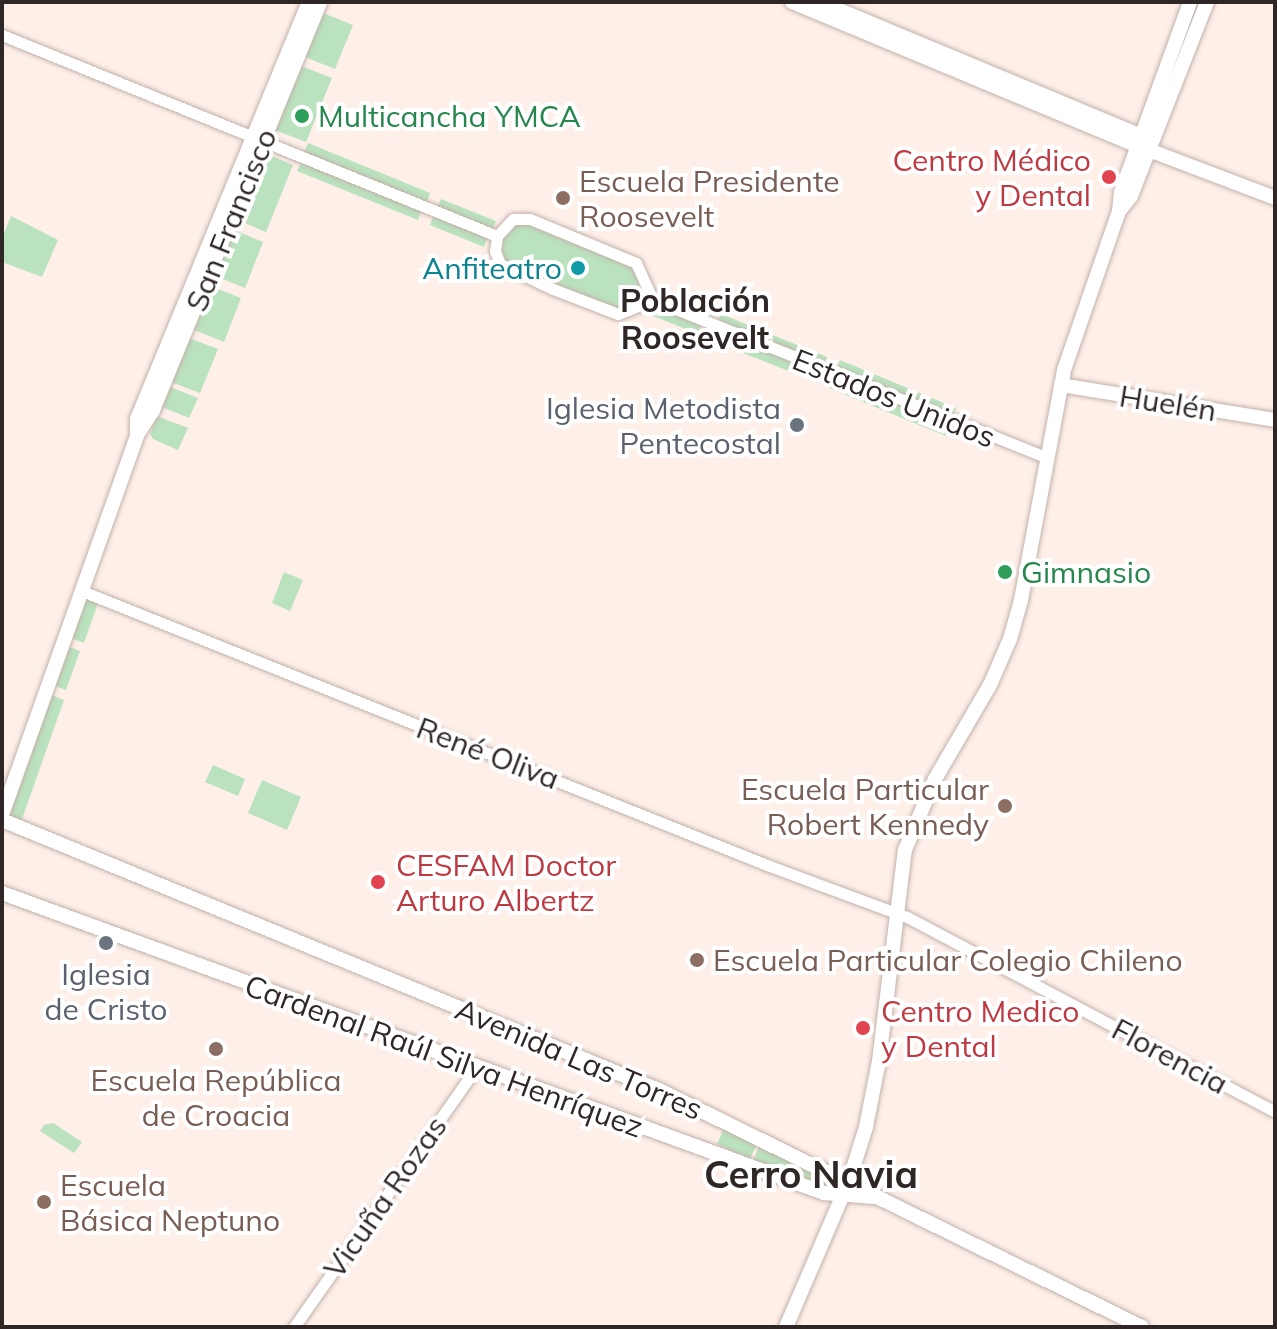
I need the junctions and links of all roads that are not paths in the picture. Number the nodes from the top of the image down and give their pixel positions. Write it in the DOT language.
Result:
graph roads {
  1 [pos="309,2"];
  2 [pos="320,2"];
  3 [pos="792,2"];
  4 [pos="820,2"];
  5 [pos="1190,2"];
  6 [pos="1207,2"];
  7 [pos="2,35"];
  8 [pos="258,139"];
  9 [pos="1144,144"];
  10 [pos="1275,198"];
  11 [pos="497,236"];
  12 [pos="645,283"];
  13 [pos="653,300"];
  14 [pos="634,307"];
  15 [pos="1061,385"];
  16 [pos="1275,420"];
  17 [pos="1046,457"];
  18 [pos="82,591"];
  19 [pos="2,817"];
  20 [pos="2,893"];
  21 [pos="895,913"];
  22 [pos="476,1068"];
  23 [pos="1275,1112"];
  24 [pos="846,1188"];
  25 [pos="294,1327"];
  26 [pos="786,1327"];
  27 [pos="1142,1327"];
  1 -- 8 [label="main road, San Francisco"];
  2 -- 8 [label="main road, San Francisco"];
  3 -- 9 [label="main road"];
  4 -- 9 [label="main road"];
  5 -- 9 [label="main road"];
  6 -- 9 [label="main road"];
  7 -- 8 [label="street"];
  8 -- 11 [label="street"];
  8 -- 18 [label="main road, San Francisco"];
  9 -- 10 [label="main road"];
  9 -- 15 [label="main road"];
  11 -- 12 [label="street"];
  11 -- 14 [label="street"];
  12 -- 13 [label="street"];
  12 -- 14 [label="street"];
  13 -- 14 [label="street"];
  13 -- 17 [label="street, Estados Unidos"];
  15 -- 16 [label="main road, Huelén"];
  15 -- 17 [label="main road"];
  17 -- 21 [label="main road"];
  18 -- 19 [label="main road, San Francisco"];
  18 -- 21 [label="street, René Oliva"];
  19 -- 24 [label="main road, Avenida Las Torres"];
  20 -- 22 [label="main road, Cardenal Raúl Silva Henríquez"];
  21 -- 23 [label="street, Florencia"];
  21 -- 24 [label="main road"];
  22 -- 24 [label="main road, Cardenal Raúl Silva Henríquez"];
  22 -- 25 [label="street, Vicuña Rozas"];
  24 -- 26 [label="main road"];
  24 -- 27 [label="main road, Avenida Las Torres"];
}
